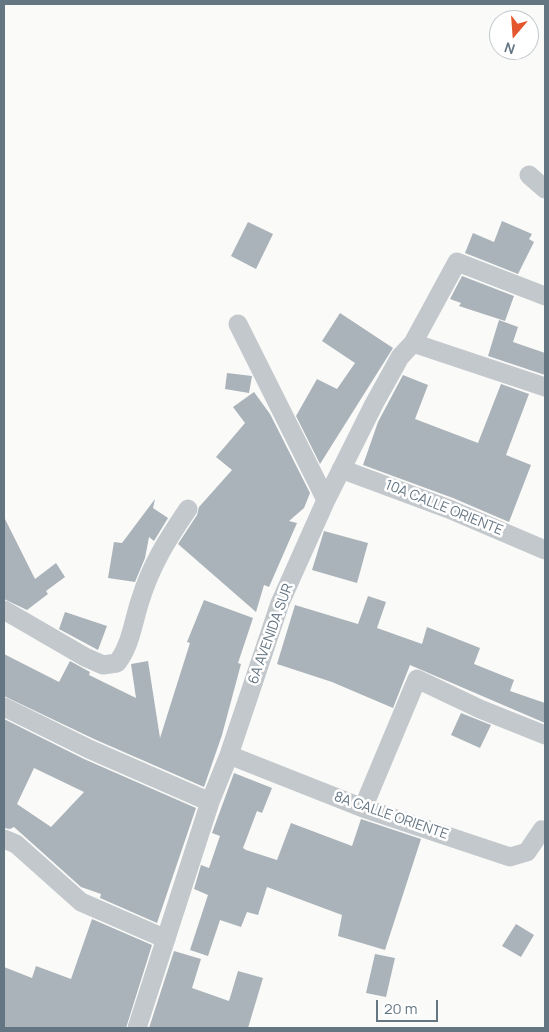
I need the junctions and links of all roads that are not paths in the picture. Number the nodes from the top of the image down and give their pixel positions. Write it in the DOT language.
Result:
graph roads {
  1 [pos="529,176"];
  2 [pos="545,189"];
  3 [pos="545,296"];
  4 [pos="238,324"];
  5 [pos="413,342"];
  6 [pos="545,387"];
  7 [pos="342,469"];
  8 [pos="326,500"];
  9 [pos="188,509"];
  10 [pos="545,550"];
  11 [pos="4,610"];
  12 [pos="4,707"];
  13 [pos="545,735"];
  14 [pos="229,755"];
  15 [pos="210,802"];
  16 [pos="363,808"];
  17 [pos="544,826"];
  18 [pos="4,838"];
  19 [pos="166,938"];
  20 [pos="137,1028"];
  1 -- 2 [label="street"];
  3 -- 5 [label="street, 6A AVENIDA SUR"];
  4 -- 8 [label="street"];
  5 -- 6 [label="street"];
  5 -- 7 [label="street, 6A AVENIDA SUR"];
  7 -- 8 [label="street, 6A AVENIDA SUR"];
  7 -- 10 [label="street, 10A CALLE ORIENTE"];
  8 -- 14 [label="street, 6A AVENIDA SUR"];
  9 -- 11 [label="street"];
  12 -- 15 [label="street"];
  13 -- 16 [label="street"];
  14 -- 15 [label="street, 6A AVENIDA SUR"];
  14 -- 16 [label="street, 8A CALLE ORIENTE"];
  15 -- 19 [label="street, 6A AVENIDA SUR"];
  16 -- 17 [label="street, 8A CALLE ORIENTE"];
  18 -- 19 [label="street"];
  19 -- 20 [label="street, 6A AVENIDA SUR"];
}
